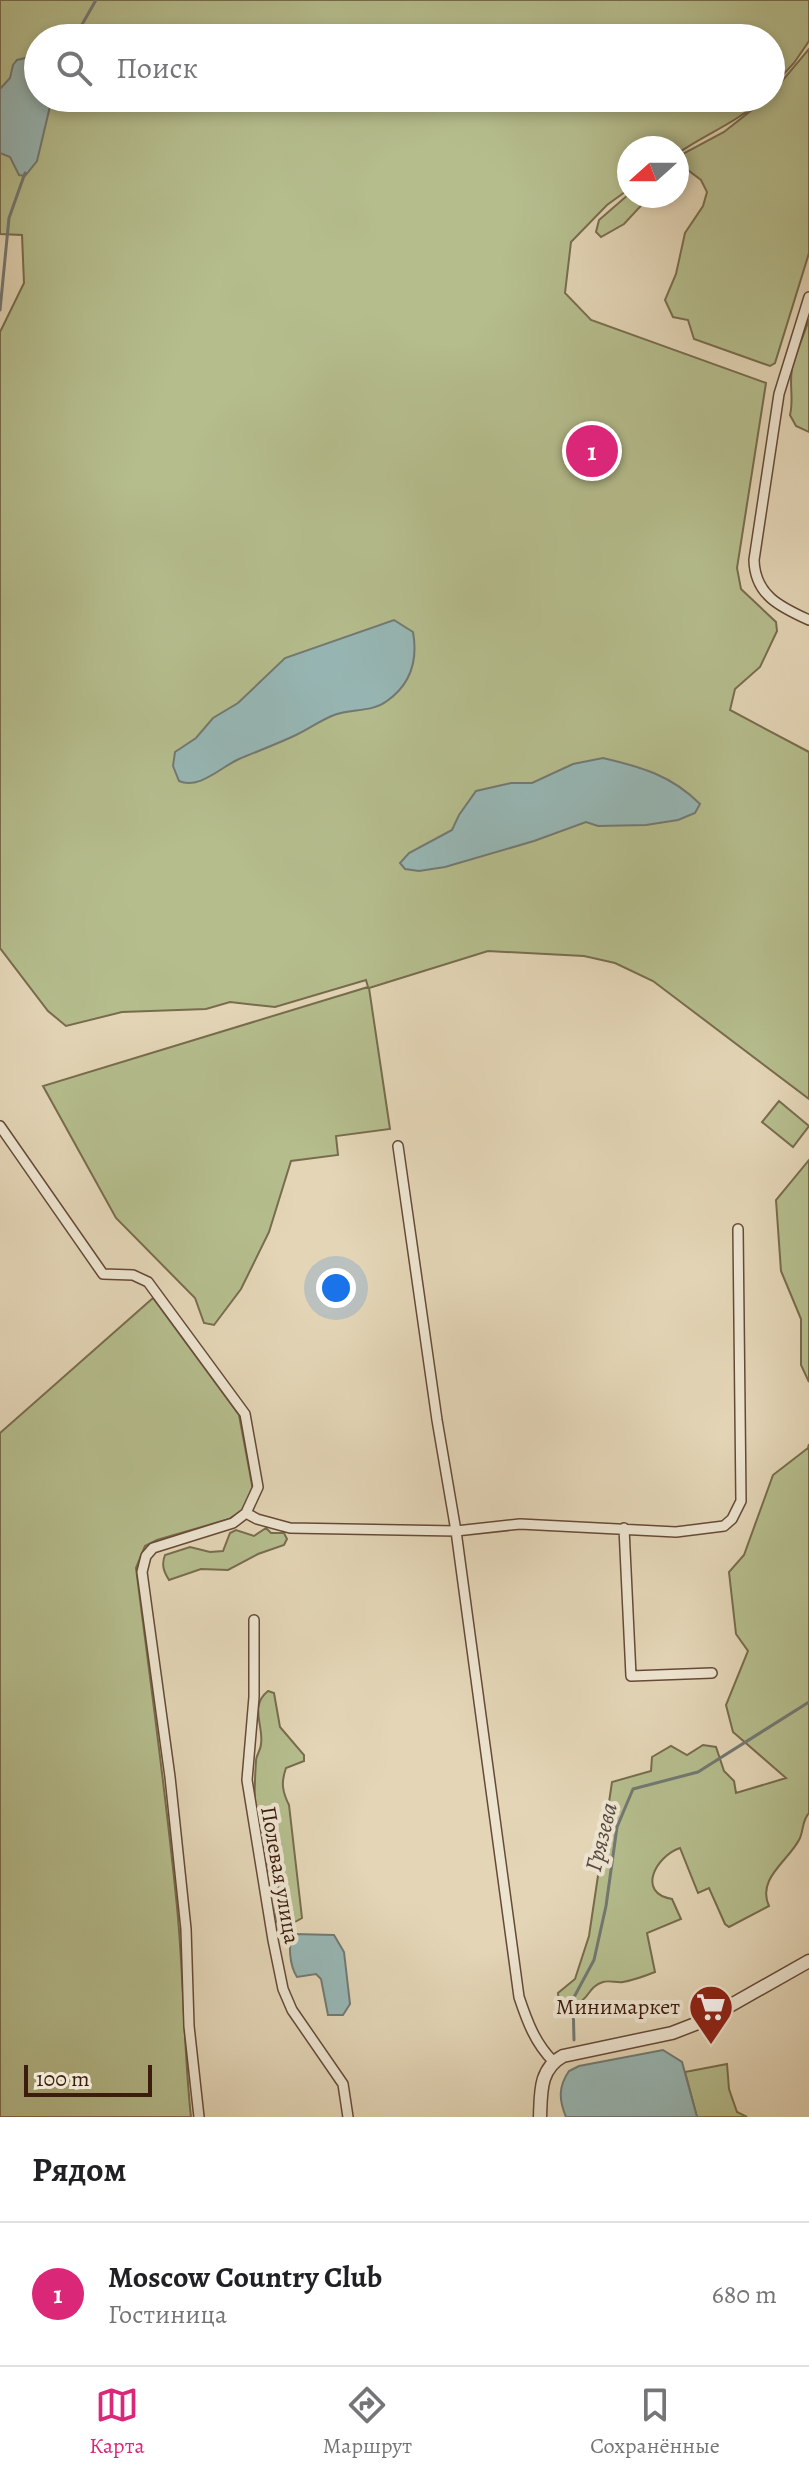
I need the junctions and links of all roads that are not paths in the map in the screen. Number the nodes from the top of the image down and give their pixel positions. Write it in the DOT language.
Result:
graph roads {
  1 [pos="809,297"];
  2 [pos="809,620"];
  3 [pos="0,1126"];
  4 [pos="398,1146"];
  5 [pos="738,1229"];
  6 [pos="246,1513"];
  7 [pos="624,1528"];
  8 [pos="456,1531"];
  9 [pos="254,1620"];
  10 [pos="712,1673"];
  11 [pos="809,1961"];
  12 [pos="553,2061"];
  13 [pos="199,2117"];
  14 [pos="348,2117"];
  15 [pos="540,2117"];
  1 -- 2 [label="street"];
  3 -- 6 [label="street"];
  4 -- 8 [label="street"];
  5 -- 7 [label="street"];
  6 -- 8 [label="street"];
  6 -- 13 [label="street"];
  7 -- 8 [label="street"];
  7 -- 10 [label="street"];
  8 -- 12 [label="street"];
  9 -- 14 [label="street, Полевая улица"];
  11 -- 12 [label="street"];
  12 -- 15 [label="street"];
}
